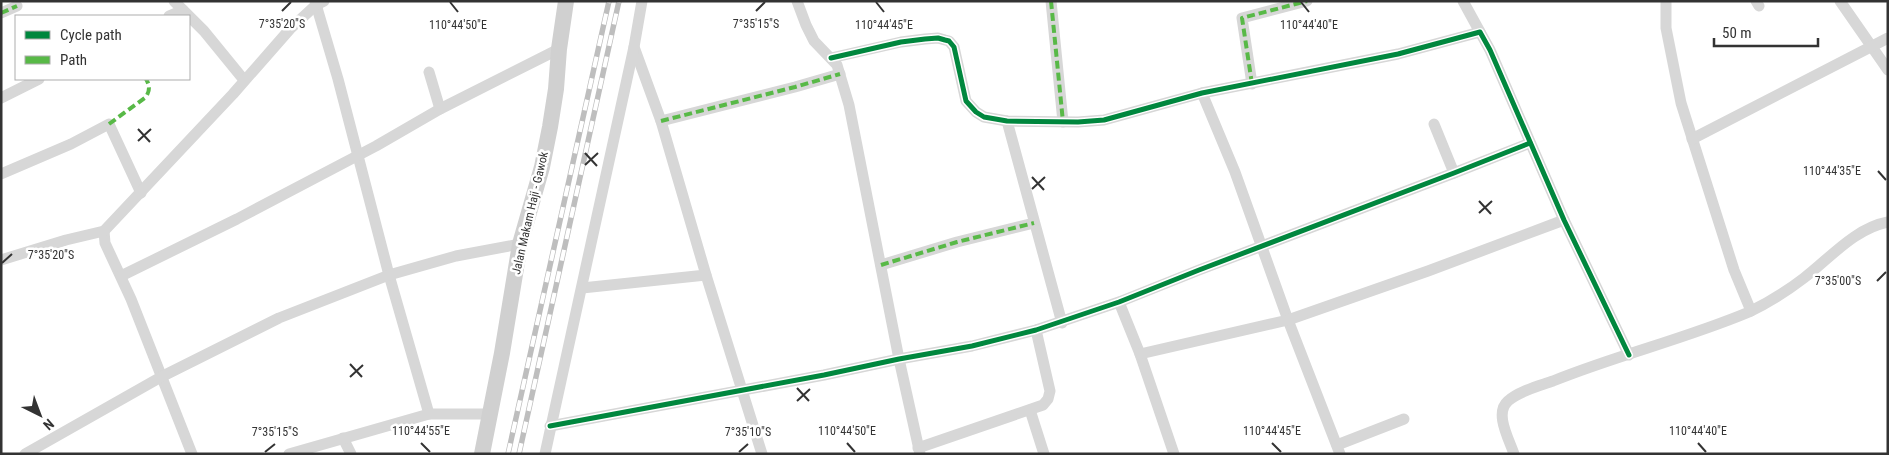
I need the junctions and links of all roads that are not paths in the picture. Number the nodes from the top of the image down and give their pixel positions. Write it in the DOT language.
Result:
graph roads {
  1 [pos="566,1"];
  2 [pos="642,1"];
  3 [pos="797,1"];
  4 [pos="1051,1"];
  5 [pos="1307,1"];
  6 [pos="1463,1"];
  7 [pos="1666,1"];
  8 [pos="1840,1"];
  9 [pos="318,2"];
  10 [pos="178,5"];
  11 [pos="17,6"];
  12 [pos="1,13"];
  13 [pos="170,15"];
  14 [pos="188,15"];
  15 [pos="190,17"];
  16 [pos="1480,32"];
  17 [pos="1888,38"];
  18 [pos="1871,46"];
  19 [pos="634,47"];
  20 [pos="558,49"];
  21 [pos="832,58"];
  22 [pos="1888,70"];
  23 [pos="429,72"];
  24 [pos="840,74"];
  25 [pos="38,80"];
  26 [pos="244,80"];
  27 [pos="1252,84"];
  28 [pos="1202,93"];
  29 [pos="1,98"];
  30 [pos="440,109"];
  31 [pos="661,121"];
  32 [pos="1007,121"];
  33 [pos="1062,122"];
  34 [pos="1434,124"];
  35 [pos="1692,139"];
  36 [pos="1530,142"];
  37 [pos="358,156"];
  38 [pos="1454,173"];
  39 [pos="1,174"];
  40 [pos="141,193"];
  41 [pos="1564,220"];
  42 [pos="1034,222"];
  43 [pos="1888,222"];
  44 [pos="104,231"];
  45 [pos="520,244"];
  46 [pos="1262,246"];
  47 [pos="1,260"];
  48 [pos="881,264"];
  49 [pos="389,275"];
  50 [pos="706,275"];
  51 [pos="121,276"];
  52 [pos="582,288"];
  53 [pos="1119,302"];
  54 [pos="1751,311"];
  55 [pos="1288,320"];
  56 [pos="1062,323"];
  57 [pos="1036,330"];
  58 [pos="1140,354"];
  59 [pos="1629,355"];
  60 [pos="899,359"];
  61 [pos="161,377"];
  62 [pos="743,390"];
  63 [pos="1030,410"];
  64 [pos="429,414"];
  65 [pos="490,414"];
  66 [pos="1404,419"];
  67 [pos="550,426"];
  68 [pos="343,438"];
  69 [pos="1338,450"];
  70 [pos="919,451"];
  71 [pos="25,454"];
  72 [pos="192,454"];
  73 [pos="289,454"];
  74 [pos="351,454"];
  75 [pos="482,454"];
  76 [pos="545,454"];
  77 [pos="762,454"];
  78 [pos="1044,454"];
  79 [pos="1174,454"];
  80 [pos="1514,454"];
  1 -- 20 [label="street, Jalan Makam Haji - Gawok"];
  2 -- 19 [label="street"];
  3 -- 21 [label="street"];
  4 -- 33 [label="street"];
  5 -- 27 [label="street"];
  6 -- 16 [label="street"];
  7 -- 35 [label="street"];
  8 -- 18 [label="street"];
  9 -- 26 [label="street"];
  9 -- 37 [label="street"];
  10 -- 13 [label="street"];
  10 -- 14 [label="street"];
  11 -- 12 [label="street"];
  15 -- 26 [label="street"];
  16 -- 27 [label="street"];
  16 -- 36 [label="street"];
  17 -- 18 [label="street"];
  18 -- 22 [label="street"];
  18 -- 35 [label="street"];
  19 -- 31 [label="street"];
  19 -- 52 [label="street"];
  20 -- 30 [label="street"];
  20 -- 45 [label="street, Jalan Makam Haji - Gawok"];
  21 -- 24 [label="street"];
  21 -- 32 [label="street"];
  23 -- 30 [label="street"];
  24 -- 31 [label="street"];
  24 -- 48 [label="street"];
  25 -- 29 [label="street"];
  26 -- 40 [label="street"];
  27 -- 28 [label="street"];
  28 -- 33 [label="street"];
  28 -- 46 [label="street"];
  30 -- 37 [label="street"];
  31 -- 50 [label="street"];
  32 -- 33 [label="street"];
  32 -- 42 [label="street"];
  34 -- 38 [label="street"];
  35 -- 54 [label="street"];
  36 -- 38 [label="street"];
  36 -- 41 [label="street"];
  37 -- 49 [label="street"];
  37 -- 51 [label="street"];
  38 -- 46 [label="street"];
  39 -- 40 [label="street"];
  40 -- 44 [label="street"];
  41 -- 55 [label="street"];
  41 -- 59 [label="street"];
  42 -- 48 [label="street"];
  42 -- 56 [label="street"];
  43 -- 54 [label="street"];
  44 -- 47 [label="street"];
  44 -- 51 [label="street"];
  45 -- 49 [label="street"];
  45 -- 65 [label="street, Jalan Makam Haji - Gawok"];
  46 -- 53 [label="street"];
  46 -- 55 [label="street"];
  48 -- 60 [label="street"];
  49 -- 61 [label="street"];
  49 -- 64 [label="street"];
  50 -- 52 [label="street"];
  50 -- 62 [label="street"];
  51 -- 61 [label="street"];
  52 -- 67 [label="street"];
  53 -- 56 [label="street"];
  53 -- 58 [label="street"];
  54 -- 59 [label="street"];
  55 -- 58 [label="street"];
  55 -- 69 [label="street"];
  56 -- 57 [label="street"];
  57 -- 60 [label="street"];
  57 -- 63 [label="street"];
  58 -- 79 [label="street"];
  59 -- 80 [label="street"];
  60 -- 62 [label="street"];
  60 -- 70 [label="street"];
  61 -- 71 [label="street"];
  61 -- 72 [label="street"];
  62 -- 67 [label="street"];
  62 -- 77 [label="street"];
  63 -- 70 [label="street"];
  63 -- 78 [label="street"];
  64 -- 65 [label="street"];
  64 -- 68 [label="street"];
  65 -- 75 [label="street, Jalan Makam Haji - Gawok"];
  66 -- 69 [label="street"];
  67 -- 76 [label="street"];
  68 -- 73 [label="street"];
  68 -- 74 [label="street"];
}
